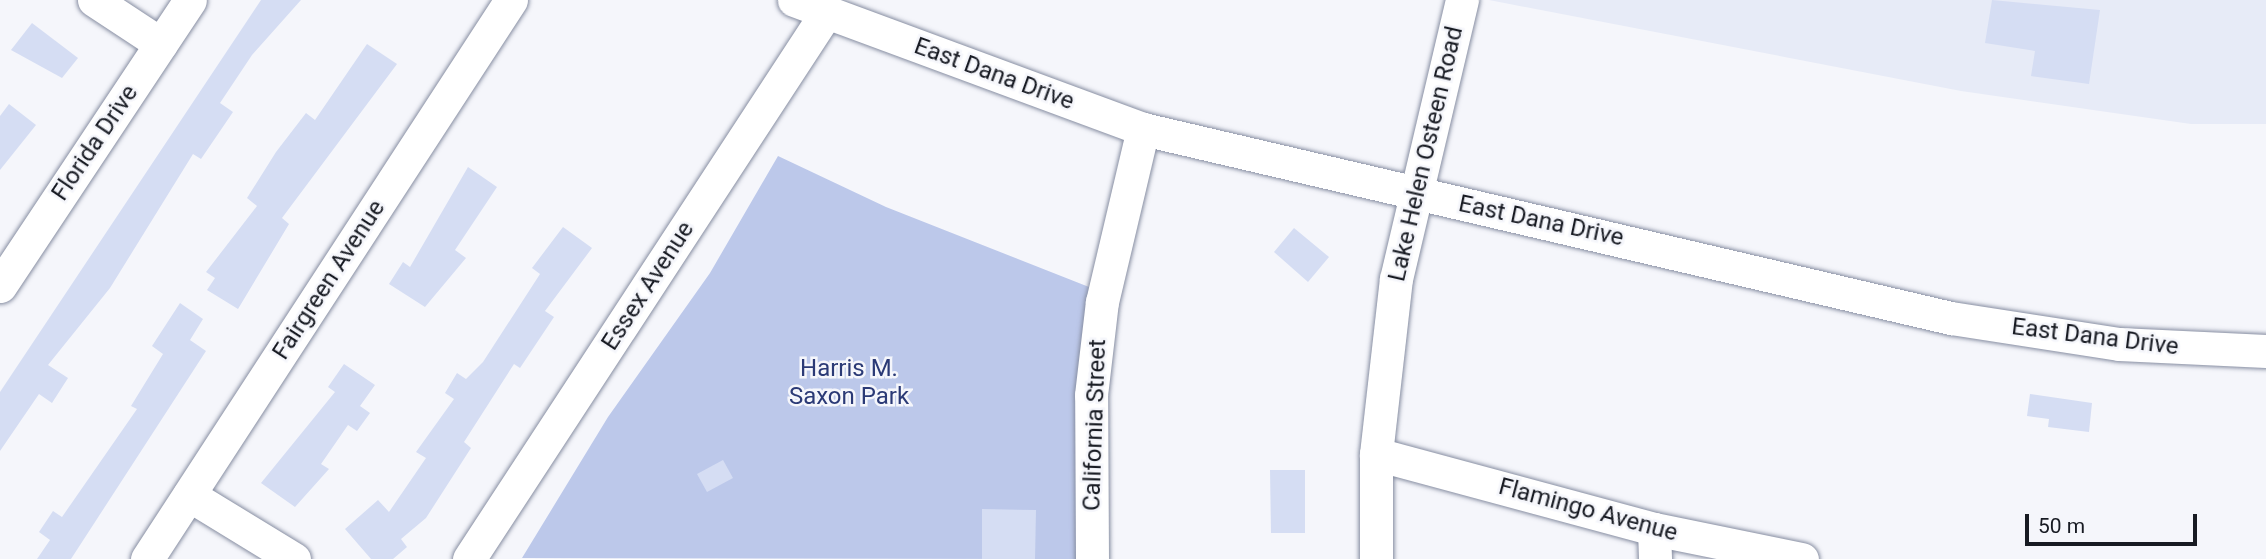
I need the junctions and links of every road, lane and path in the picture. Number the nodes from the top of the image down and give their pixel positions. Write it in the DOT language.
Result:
graph roads {
  1 [pos="94,0"];
  2 [pos="190,0"];
  3 [pos="511,0"];
  4 [pos="794,0"];
  5 [pos="1462,0"];
  6 [pos="827,13"];
  7 [pos="161,44"];
  8 [pos="1143,129"];
  9 [pos="1413,193"];
  10 [pos="0,286"];
  11 [pos="2266,351"];
  12 [pos="1376,454"];
  13 [pos="189,495"];
  14 [pos="1655,544"];
  15 [pos="146,559"];
  16 [pos="294,559"];
  17 [pos="469,559"];
  18 [pos="1092,559"];
  19 [pos="1376,559"];
  20 [pos="1802,559"];
  1 -- 7 [label="street"];
  2 -- 7 [label="street, Florida Drive"];
  3 -- 13 [label="street, Fairgreen Avenue"];
  4 -- 6 [label="street, East Dana Drive"];
  5 -- 9 [label="street, Lake Helen Osteen Road"];
  6 -- 8 [label="street, East Dana Drive"];
  6 -- 17 [label="street, Essex Avenue"];
  7 -- 10 [label="street, Florida Drive"];
  8 -- 9 [label="street, East Dana Drive"];
  8 -- 18 [label="street, California Street"];
  9 -- 11 [label="street, East Dana Drive"];
  9 -- 12 [label="street, Lake Helen Osteen Road"];
  12 -- 14 [label="street, Flamingo Avenue"];
  12 -- 19 [label="street, Lake Helen Osteen Road"];
  13 -- 15 [label="street, Fairgreen Avenue"];
  13 -- 16 [label="street"];
  14 -- 20 [label="street, Flamingo Avenue"];
}
